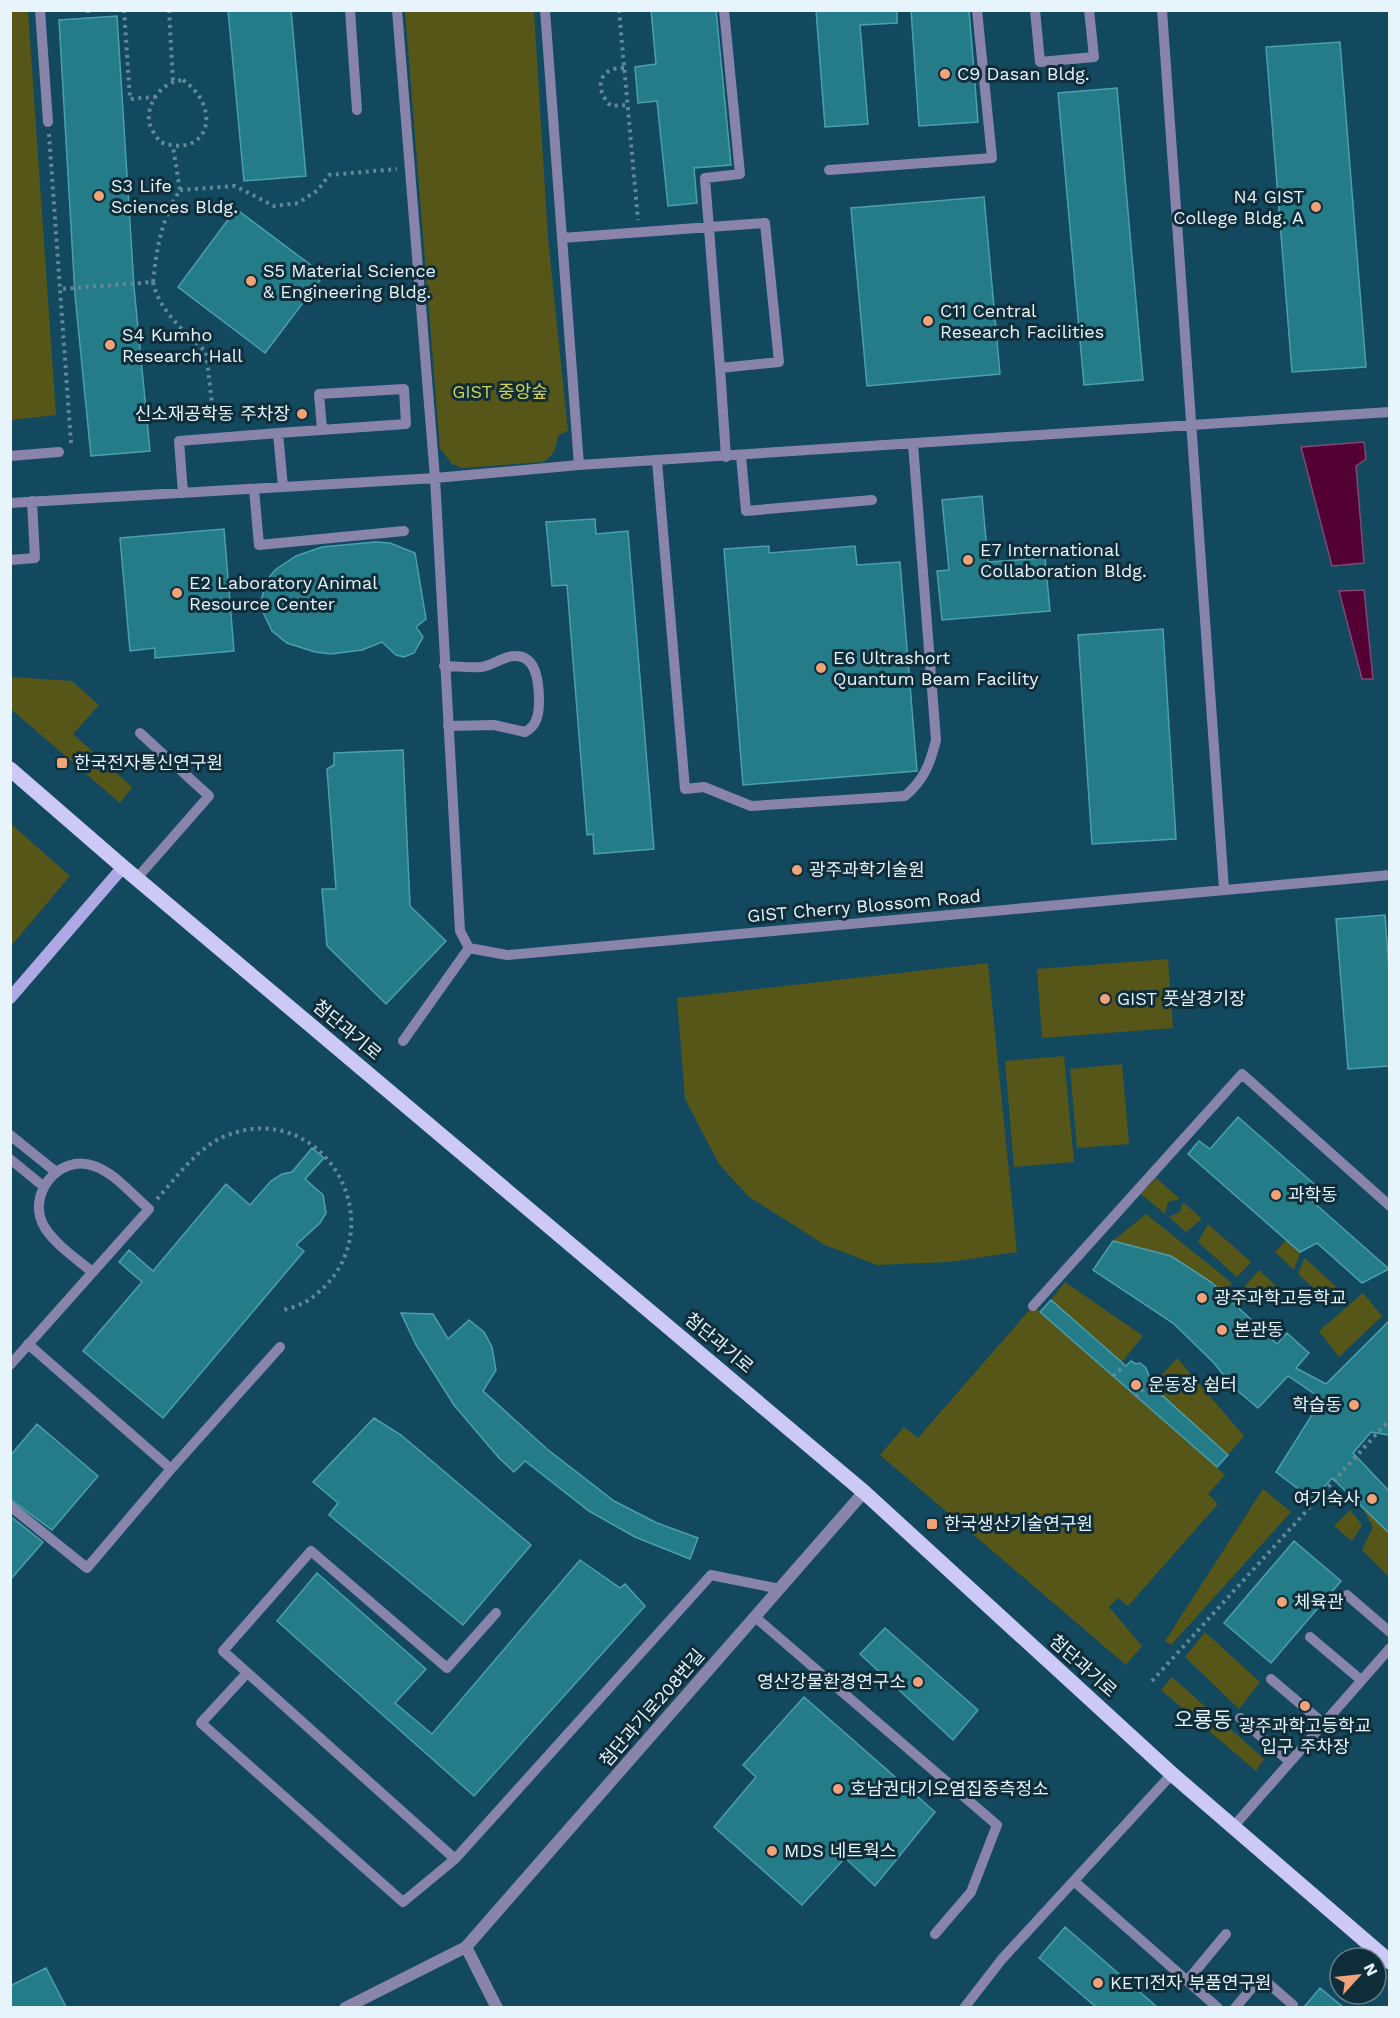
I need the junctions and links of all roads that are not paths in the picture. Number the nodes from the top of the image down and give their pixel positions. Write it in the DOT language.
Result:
graph roads {
  1 [pos="40,10"];
  2 [pos="350,10"];
  3 [pos="397,10"];
  4 [pos="545,10"];
  5 [pos="724,10"];
  6 [pos="977,10"];
  7 [pos="1035,10"];
  8 [pos="1089,10"];
  9 [pos="1162,10"];
  10 [pos="357,110"];
  11 [pos="48,122"];
  12 [pos="829,170"];
  13 [pos="710,228"];
  14 [pos="562,238"];
  15 [pos="720,368"];
  16 [pos="1389,412"];
  17 [pos="1191,425"];
  18 [pos="322,429"];
  19 [pos="278,433"];
  20 [pos="913,444"];
  21 [pos="59,452"];
  22 [pos="10,456"];
  23 [pos="741,456"];
  24 [pos="726,457"];
  25 [pos="657,461"];
  26 [pos="579,465"];
  27 [pos="435,478"];
  28 [pos="283,487"];
  29 [pos="254,489"];
  30 [pos="183,493"];
  31 [pos="10,497"];
  32 [pos="872,500"];
  33 [pos="32,501"];
  34 [pos="11,503"];
  35 [pos="404,531"];
  36 [pos="10,560"];
  37 [pos="444,666"];
  38 [pos="448,726"];
  39 [pos="140,733"];
  40 [pos="10,768"];
  41 [pos="123,867"];
  42 [pos="1389,874"];
  43 [pos="136,878"];
  44 [pos="1224,889"];
  45 [pos="469,948"];
  46 [pos="10,998"];
  47 [pos="403,1041"];
  48 [pos="10,1135"];
  49 [pos="10,1159"];
  50 [pos="56,1172"];
  51 [pos="44,1186"];
  52 [pos="1389,1206"];
  53 [pos="92,1272"];
  54 [pos="1033,1306"];
  55 [pos="28,1344"];
  56 [pos="280,1347"];
  57 [pos="10,1365"];
  58 [pos="171,1469"];
  59 [pos="864,1492"];
  60 [pos="10,1506"];
  61 [pos="780,1588"];
  62 [pos="1347,1595"];
  63 [pos="496,1613"];
  64 [pos="755,1617"];
  65 [pos="1389,1632"];
  66 [pos="1310,1637"];
  67 [pos="1389,1648"];
  68 [pos="247,1673"];
  69 [pos="1271,1679"];
  70 [pos="1361,1680"];
  71 [pos="1240,1719"];
  72 [pos="1323,1723"];
  73 [pos="1290,1762"];
  74 [pos="1172,1774"];
  75 [pos="1233,1827"];
  76 [pos="455,1859"];
  77 [pos="1074,1882"];
  78 [pos="934,1934"];
  79 [pos="1226,1934"];
  80 [pos="466,1947"];
  81 [pos="1389,1962"];
  82 [pos="1186,1981"];
  83 [pos="1293,2004"];
  84 [pos="345,2007"];
  85 [pos="497,2007"];
  86 [pos="964,2007"];
  87 [pos="1218,2007"];
  88 [pos="1235,2007"];
  1 -- 11 [label="lane"];
  2 -- 10 [label="lane"];
  3 -- 27 [label="lane"];
  4 -- 14 [label="lane"];
  5 -- 13 [label="lane"];
  6 -- 12 [label="lane"];
  7 -- 8 [label="lane"];
  9 -- 17 [label="lane"];
  13 -- 14 [label="lane"];
  13 -- 15 [label="lane"];
  13 -- 15 [label="lane"];
  14 -- 26 [label="lane"];
  15 -- 24 [label="lane"];
  16 -- 17 [label="lane"];
  17 -- 20 [label="lane"];
  17 -- 44 [label="lane"];
  18 -- 18 [label="lane"];
  18 -- 19 [label="lane"];
  19 -- 28 [label="lane"];
  19 -- 30 [label="lane"];
  20 -- 23 [label="lane"];
  20 -- 25 [label="lane"];
  21 -- 22 [label="lane"];
  23 -- 24 [label="lane"];
  23 -- 32 [label="lane"];
  24 -- 25 [label="lane"];
  25 -- 26 [label="lane"];
  26 -- 27 [label="lane"];
  27 -- 28 [label="lane"];
  27 -- 37 [label="lane"];
  28 -- 29 [label="lane"];
  29 -- 30 [label="lane"];
  29 -- 35 [label="lane"];
  30 -- 33 [label="lane"];
  31 -- 34 [label="lane"];
  33 -- 34 [label="lane"];
  33 -- 36 [label="lane"];
  37 -- 38 [label="lane"];
  37 -- 38 [label="lane"];
  38 -- 45 [label="lane"];
  39 -- 43 [label="lane"];
  40 -- 41 [label="main road, 첨단과기로"];
  41 -- 43 [label="main road, 첨단과기로"];
  41 -- 46 [label="street"];
  42 -- 44 [label="lane, GIST Cherry Blossom Road"];
  43 -- 59 [label="main road, 첨단과기로"];
  44 -- 45 [label="lane, GIST Cherry Blossom Road"];
  45 -- 47 [label="lane"];
  48 -- 50 [label="lane"];
  49 -- 51 [label="lane"];
  50 -- 51 [label="lane"];
  50 -- 53 [label="lane"];
  51 -- 53 [label="lane"];
  52 -- 54 [label="lane"];
  53 -- 55 [label="lane"];
  55 -- 57 [label="lane"];
  55 -- 58 [label="lane"];
  56 -- 58 [label="lane"];
  58 -- 60 [label="lane"];
  59 -- 61 [label="street, 첨단과기로208번길"];
  59 -- 74 [label="main road, 첨단과기로"];
  61 -- 64 [label="street, 첨단과기로208번길"];
  61 -- 76 [label="lane"];
  62 -- 65 [label="lane"];
  63 -- 68 [label="lane"];
  64 -- 78 [label="lane"];
  64 -- 80 [label="street, 첨단과기로208번길"];
  66 -- 70 [label="lane"];
  67 -- 70 [label="lane"];
  68 -- 76 [label="lane"];
  68 -- 76 [label="lane"];
  69 -- 72 [label="lane"];
  70 -- 72 [label="lane"];
  71 -- 73 [label="lane"];
  72 -- 73 [label="lane"];
  73 -- 75 [label="lane"];
  74 -- 75 [label="main road, 첨단과기로"];
  74 -- 77 [label="lane"];
  75 -- 81 [label="main road, 첨단과기로"];
  77 -- 82 [label="lane"];
  77 -- 86 [label="lane"];
  79 -- 82 [label="lane"];
  80 -- 84 [label="street, 첨단과기로208번길"];
  80 -- 85 [label="street"];
  82 -- 87 [label="lane"];
  83 -- 88 [label="lane"];
}
